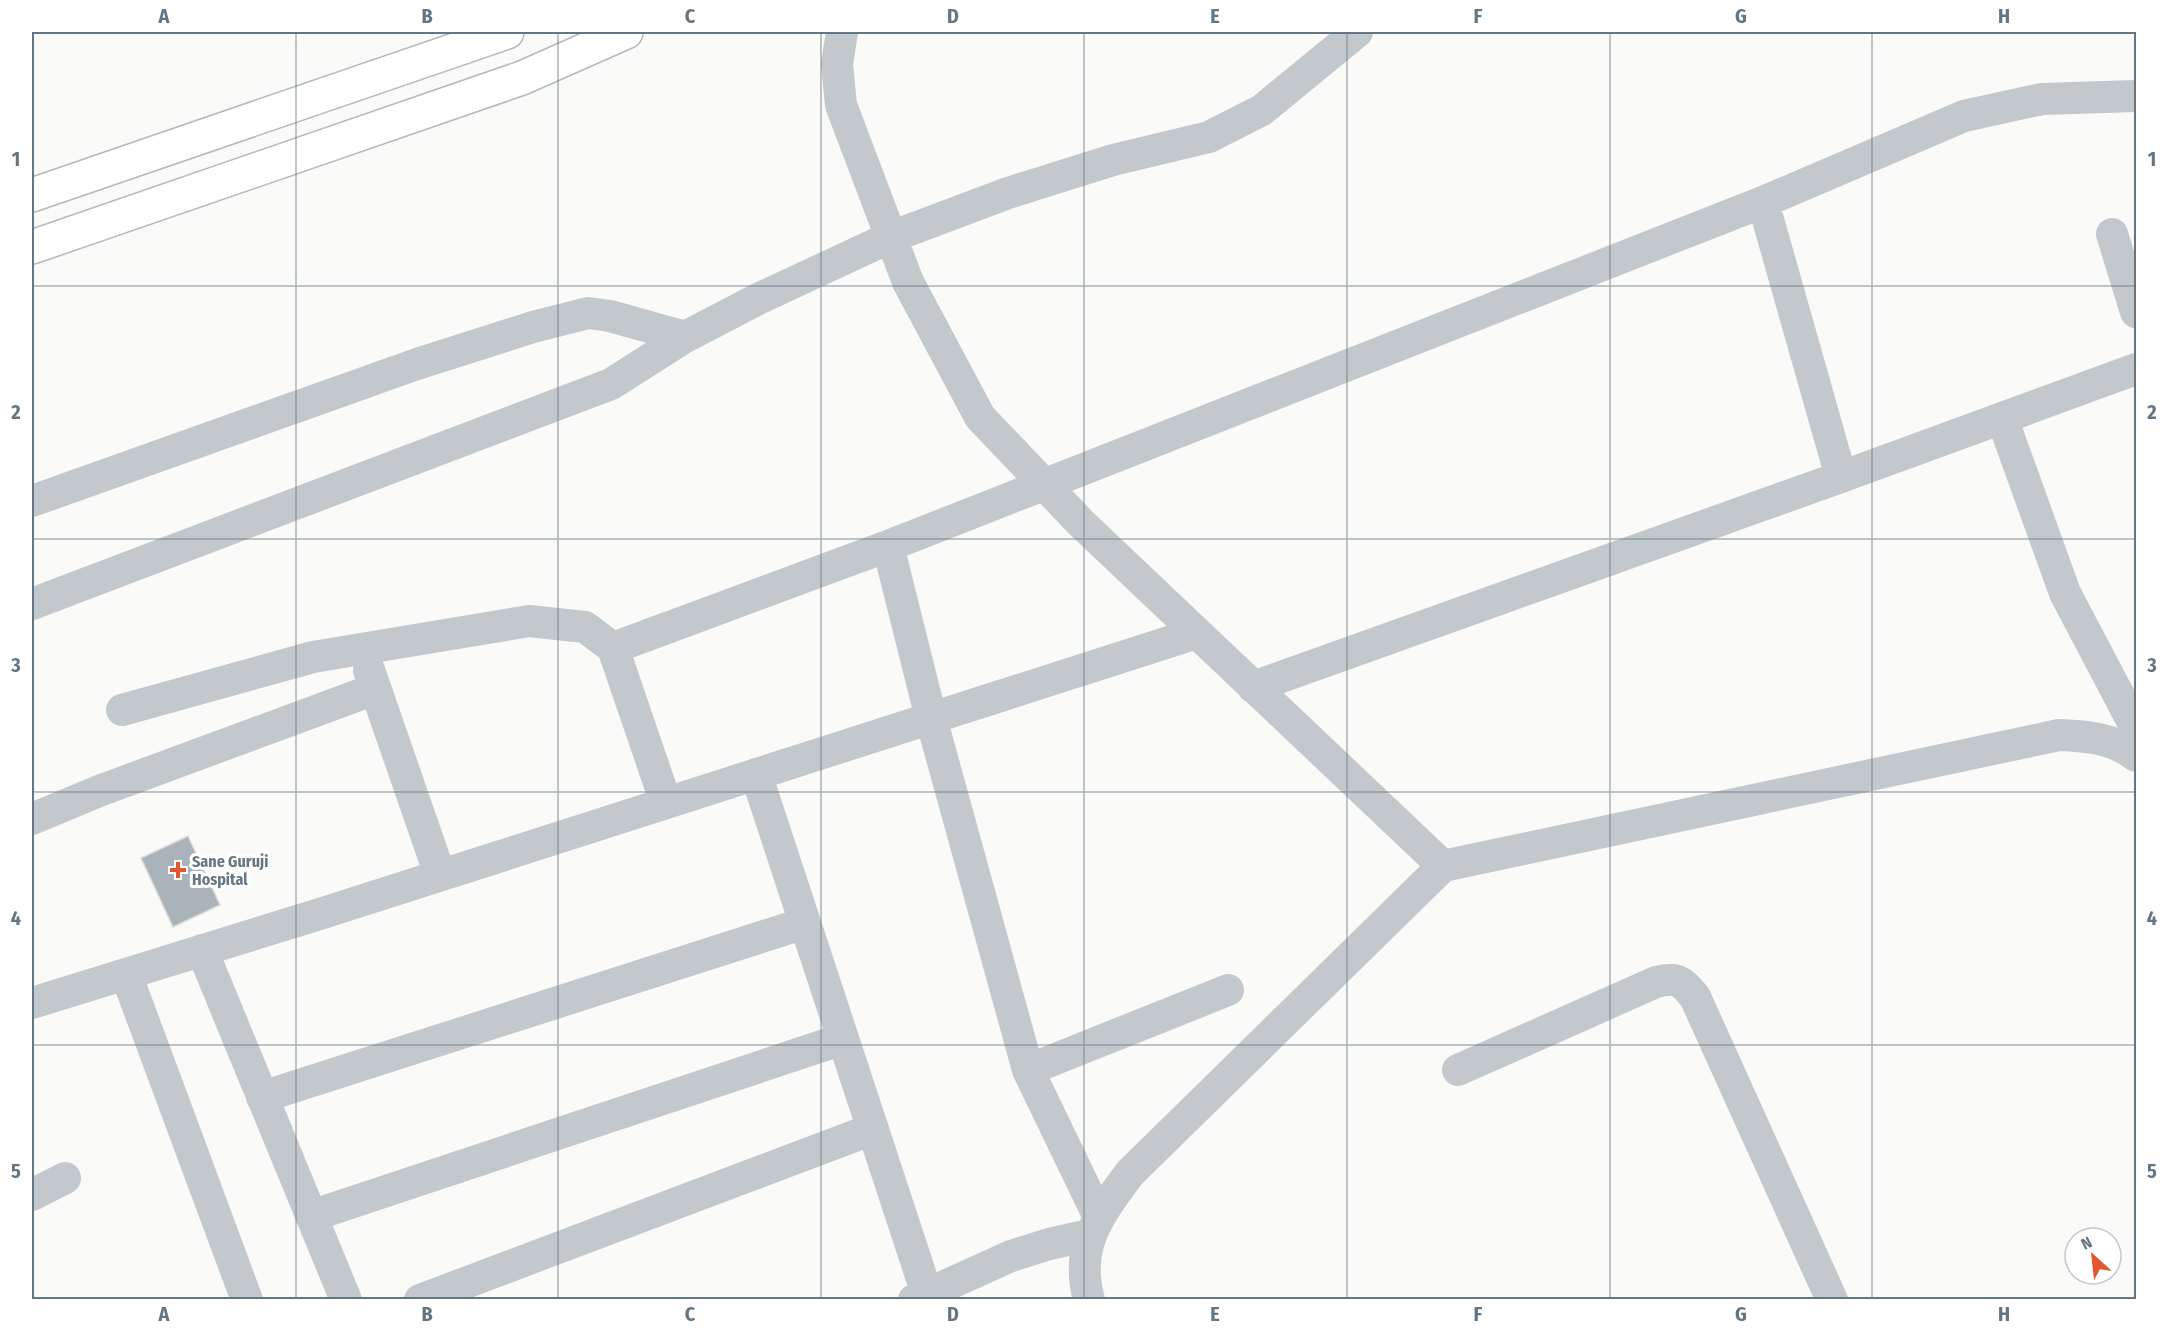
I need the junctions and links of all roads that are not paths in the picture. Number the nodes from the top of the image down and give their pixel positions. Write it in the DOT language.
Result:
graph roads {
  1 [pos="503,32"];
  2 [pos="626,32"];
  3 [pos="842,32"];
  4 [pos="1357,32"];
  5 [pos="522,78"];
  6 [pos="2136,96"];
  7 [pos="32,195"];
  8 [pos="1763,202"];
  9 [pos="2112,234"];
  10 [pos="891,237"];
  11 [pos="32,247"];
  12 [pos="2136,312"];
  13 [pos="685,337"];
  14 [pos="2136,369"];
  15 [pos="2002,418"];
  16 [pos="1841,477"];
  17 [pos="1044,484"];
  18 [pos="32,501"];
  19 [pos="888,546"];
  20 [pos="32,604"];
  21 [pos="1197,633"];
  22 [pos="613,648"];
  23 [pos="362,649"];
  24 [pos="1253,687"];
  25 [pos="375,689"];
  26 [pos="122,710"];
  27 [pos="931,718"];
  28 [pos="2136,728"];
  29 [pos="2136,756"];
  30 [pos="756,774"];
  31 [pos="666,803"];
  32 [pos="32,819"];
  33 [pos="1443,866"];
  34 [pos="440,876"];
  35 [pos="805,922"];
  36 [pos="202,950"];
  37 [pos="126,974"];
  38 [pos="1228,990"];
  39 [pos="32,1003"];
  40 [pos="843,1039"];
  41 [pos="1028,1070"];
  42 [pos="1458,1070"];
  43 [pos="262,1097"];
  44 [pos="873,1129"];
  45 [pos="65,1178"];
  46 [pos="32,1195"];
  47 [pos="311,1216"];
  48 [pos="1095,1226"];
  49 [pos="920,1297"];
  50 [pos="247,1299"];
  51 [pos="346,1299"];
  52 [pos="420,1299"];
  53 [pos="1089,1299"];
  54 [pos="1833,1299"];
  1 -- 5 [label="street"];
  1 -- 7 [label="street"];
  2 -- 5 [label="street"];
  3 -- 10 [label="street"];
  4 -- 10 [label="street"];
  5 -- 11 [label="street"];
  6 -- 8 [label="street"];
  8 -- 16 [label="street"];
  8 -- 17 [label="street"];
  9 -- 12 [label="street"];
  10 -- 13 [label="street"];
  10 -- 17 [label="street"];
  13 -- 18 [label="street"];
  13 -- 20 [label="street"];
  14 -- 15 [label="street"];
  15 -- 16 [label="street"];
  15 -- 28 [label="street"];
  16 -- 24 [label="street"];
  17 -- 19 [label="street"];
  17 -- 21 [label="street"];
  19 -- 22 [label="street"];
  19 -- 27 [label="street"];
  21 -- 24 [label="street"];
  21 -- 27 [label="street"];
  22 -- 23 [label="street"];
  22 -- 31 [label="street"];
  23 -- 25 [label="street"];
  23 -- 26 [label="street"];
  24 -- 33 [label="street"];
  25 -- 32 [label="street"];
  25 -- 34 [label="street"];
  27 -- 30 [label="street"];
  27 -- 41 [label="street"];
  29 -- 33 [label="street"];
  30 -- 31 [label="street"];
  30 -- 35 [label="street"];
  31 -- 34 [label="street"];
  33 -- 48 [label="street"];
  34 -- 36 [label="street"];
  35 -- 40 [label="street"];
  35 -- 43 [label="street"];
  36 -- 37 [label="street"];
  36 -- 43 [label="street"];
  37 -- 39 [label="street"];
  37 -- 50 [label="street"];
  38 -- 41 [label="street"];
  40 -- 44 [label="street"];
  40 -- 47 [label="street"];
  41 -- 48 [label="street"];
  42 -- 54 [label="street"];
  43 -- 47 [label="street"];
  44 -- 49 [label="street"];
  44 -- 52 [label="street"];
  45 -- 46 [label="street"];
  47 -- 51 [label="street"];
  48 -- 49 [label="street"];
  48 -- 53 [label="street"];
}
